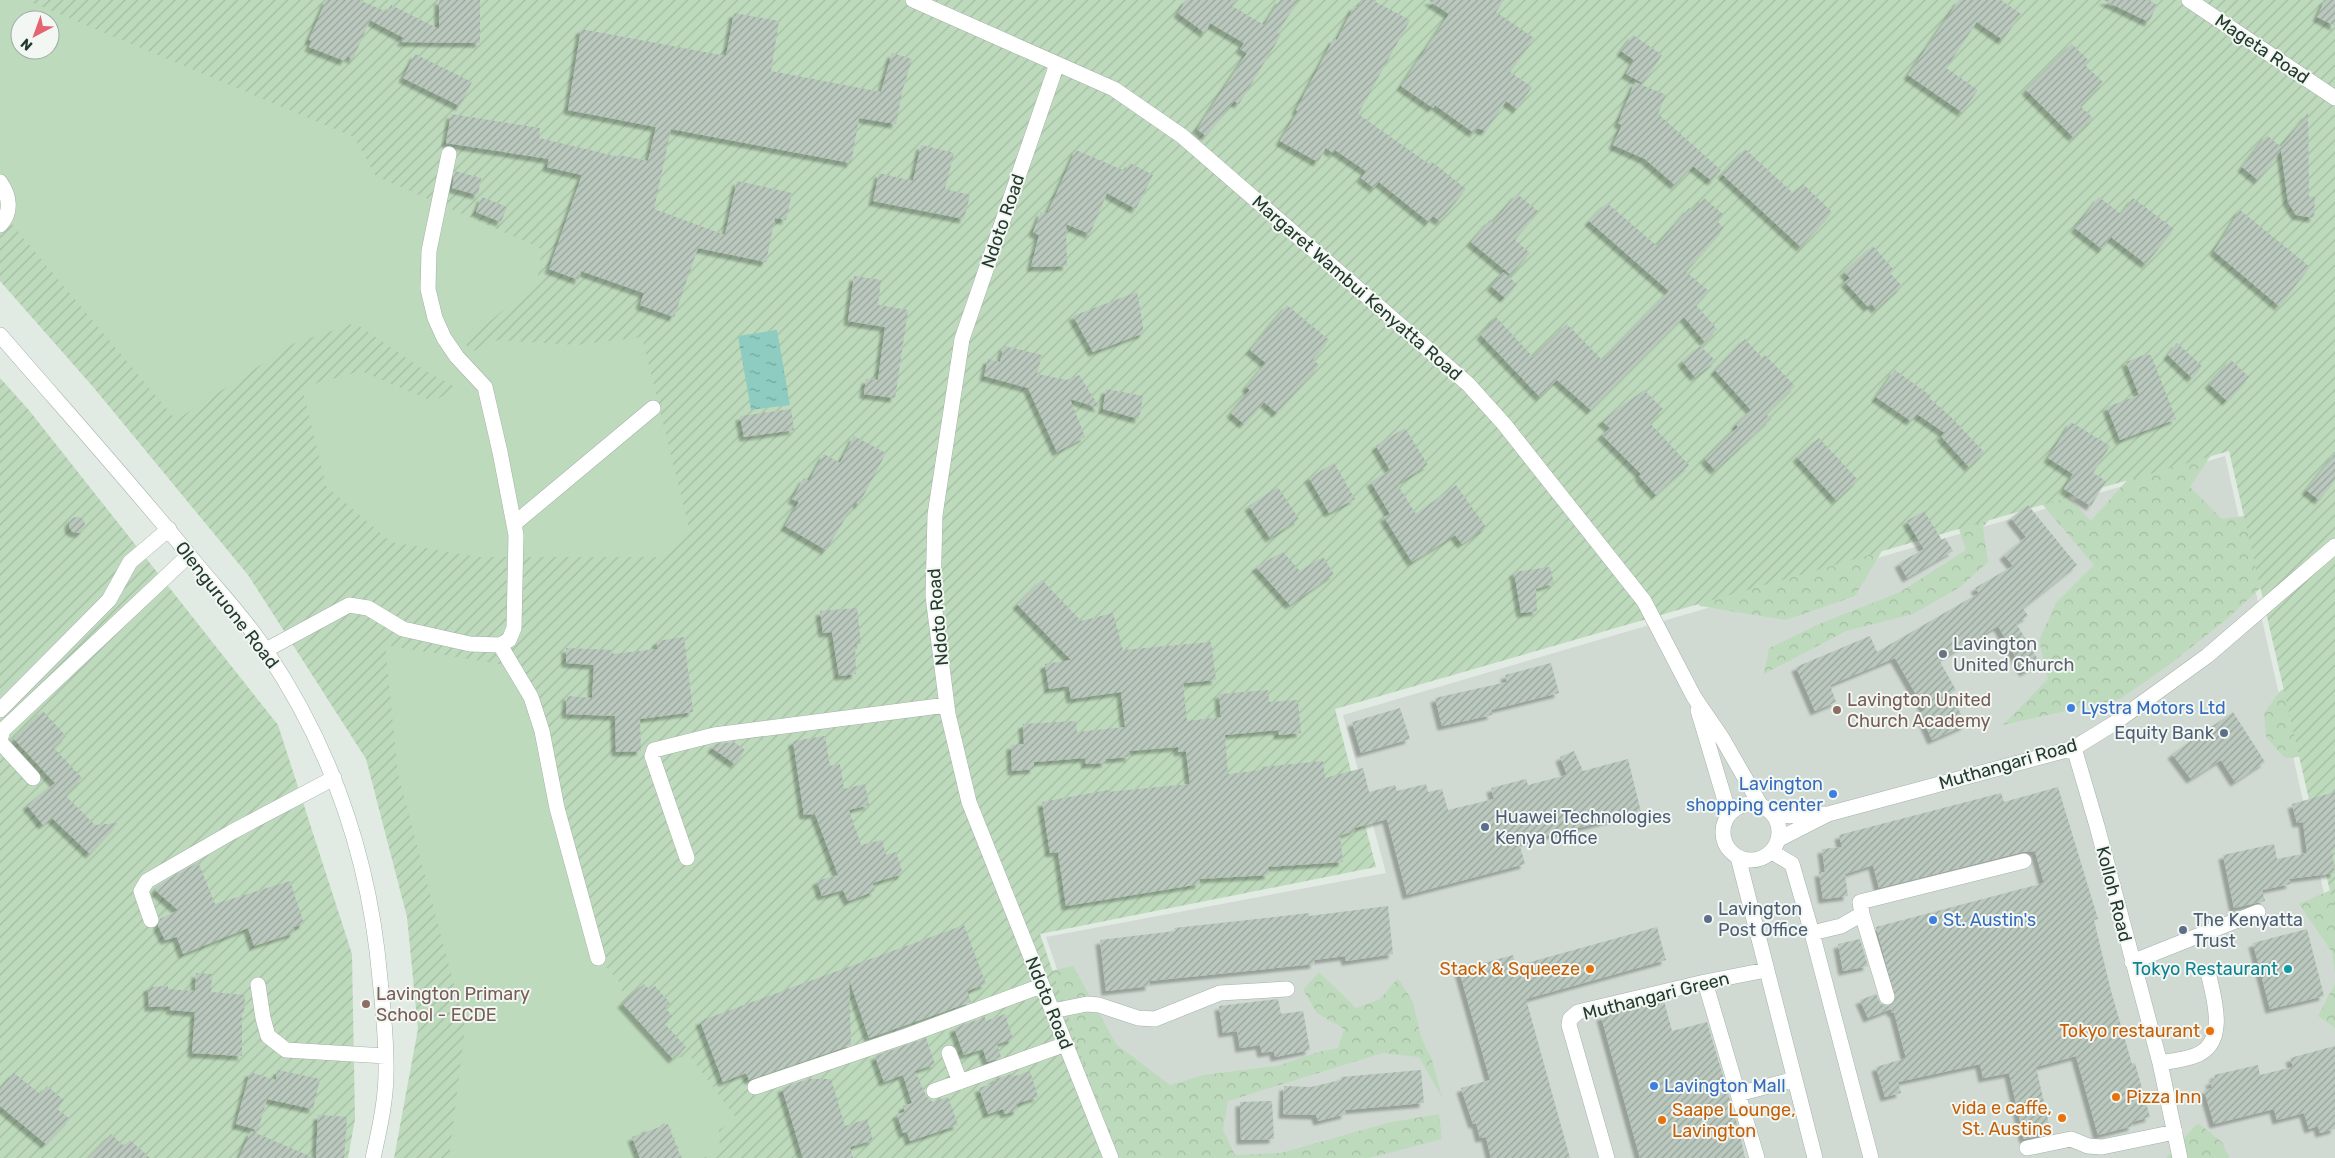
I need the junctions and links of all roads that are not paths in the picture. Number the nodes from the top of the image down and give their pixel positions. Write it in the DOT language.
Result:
graph roads {
  1 [pos="2189,0"];
  2 [pos="921,2"];
  3 [pos="1057,64"];
  4 [pos="2335,98"];
  5 [pos="449,154"];
  6 [pos="0,182"];
  7 [pos="0,225"];
  8 [pos="0,335"];
  9 [pos="653,408"];
  10 [pos="514,524"];
  11 [pos="169,529"];
  12 [pos="2335,546"];
  13 [pos="189,555"];
  14 [pos="500,645"];
  15 [pos="266,650"];
  16 [pos="1694,696"];
  17 [pos="947,704"];
  18 [pos="0,710"];
  19 [pos="0,741"];
  20 [pos="2074,748"];
  21 [pos="33,778"];
  22 [pos="334,778"];
  23 [pos="1761,806"];
  24 [pos="1729,814"];
  25 [pos="1828,814"];
  26 [pos="1774,816"];
  27 [pos="1775,846"];
  28 [pos="1738,857"];
  29 [pos="687,858"];
  30 [pos="2024,861"];
  31 [pos="2258,912"];
  32 [pos="1862,914"];
  33 [pos="150,920"];
  34 [pos="1812,933"];
  35 [pos="598,958"];
  36 [pos="2132,962"];
  37 [pos="1766,970"];
  38 [pos="2208,972"];
  39 [pos="1704,982"];
  40 [pos="258,985"];
  41 [pos="1041,986"];
  42 [pos="1287,989"];
  43 [pos="1887,997"];
  44 [pos="1052,1011"];
  45 [pos="1066,1044"];
  46 [pos="949,1053"];
  47 [pos="386,1056"];
  48 [pos="2160,1063"];
  49 [pos="1795,1079"];
  50 [pos="960,1082"];
  51 [pos="755,1087"];
  52 [pos="934,1091"];
  53 [pos="1738,1094"];
  54 [pos="2175,1132"];
  55 [pos="2026,1148"];
  56 [pos="373,1158"];
  57 [pos="1111,1158"];
  58 [pos="1607,1158"];
  59 [pos="1757,1158"];
  60 [pos="1815,1158"];
  61 [pos="1871,1158"];
  62 [pos="2180,1158"];
  1 -- 4 [label="street, Mageta Road"];
  2 -- 3 [label="street, Margaret Wambui Kenyatta Road"];
  3 -- 16 [label="street, Margaret Wambui Kenyatta Road"];
  3 -- 17 [label="street, Ndoto Road"];
  5 -- 10 [label="street"];
  6 -- 7 [label="street"];
  8 -- 11 [label="street, Olenguruone Road"];
  9 -- 10 [label="street"];
  10 -- 14 [label="street"];
  11 -- 13 [label="street, Olenguruone Road"];
  11 -- 18 [label="street"];
  12 -- 20 [label="street, Muthangari Road"];
  13 -- 15 [label="street, Olenguruone Road"];
  13 -- 19 [label="street"];
  14 -- 15 [label="street"];
  14 -- 35 [label="street"];
  15 -- 22 [label="street, Olenguruone Road"];
  16 -- 23 [label="street, Margaret Wambui Kenyatta Road"];
  16 -- 24 [label="street, Margaret Wambui Kenyatta Road"];
  17 -- 29 [label="street"];
  17 -- 41 [label="street, Ndoto Road"];
  19 -- 21 [label="street"];
  20 -- 25 [label="street, Muthangari Road"];
  20 -- 36 [label="street, Kolloh Road"];
  22 -- 33 [label="street"];
  22 -- 47 [label="street, Olenguruone Road"];
  23 -- 24 [label="street"];
  23 -- 26 [label="street"];
  24 -- 28 [label="street"];
  25 -- 26 [label="street, Muthangari Road"];
  25 -- 27 [label="street, Muthangari Road"];
  26 -- 27 [label="street"];
  27 -- 28 [label="street"];
  27 -- 34 [label="street"];
  28 -- 37 [label="street"];
  30 -- 32 [label="street"];
  31 -- 36 [label="street"];
  32 -- 34 [label="street"];
  32 -- 43 [label="street"];
  34 -- 61 [label="street"];
  36 -- 48 [label="street, Kolloh Road"];
  37 -- 39 [label="street, Muthangari Green"];
  37 -- 49 [label="street"];
  38 -- 48 [label="street"];
  39 -- 53 [label="street"];
  39 -- 58 [label="street, Muthangari Green"];
  40 -- 47 [label="street"];
  41 -- 44 [label="street, Ndoto Road"];
  41 -- 51 [label="street"];
  42 -- 44 [label="street"];
  44 -- 45 [label="street, Ndoto Road"];
  45 -- 50 [label="street"];
  45 -- 57 [label="street, Ndoto Road"];
  46 -- 50 [label="street"];
  47 -- 56 [label="street, Olenguruone Road"];
  48 -- 54 [label="street, Kolloh Road"];
  49 -- 53 [label="street"];
  49 -- 60 [label="street"];
  50 -- 52 [label="street"];
  53 -- 59 [label="street"];
  54 -- 55 [label="street"];
  54 -- 62 [label="street, Kolloh Road"];
}
